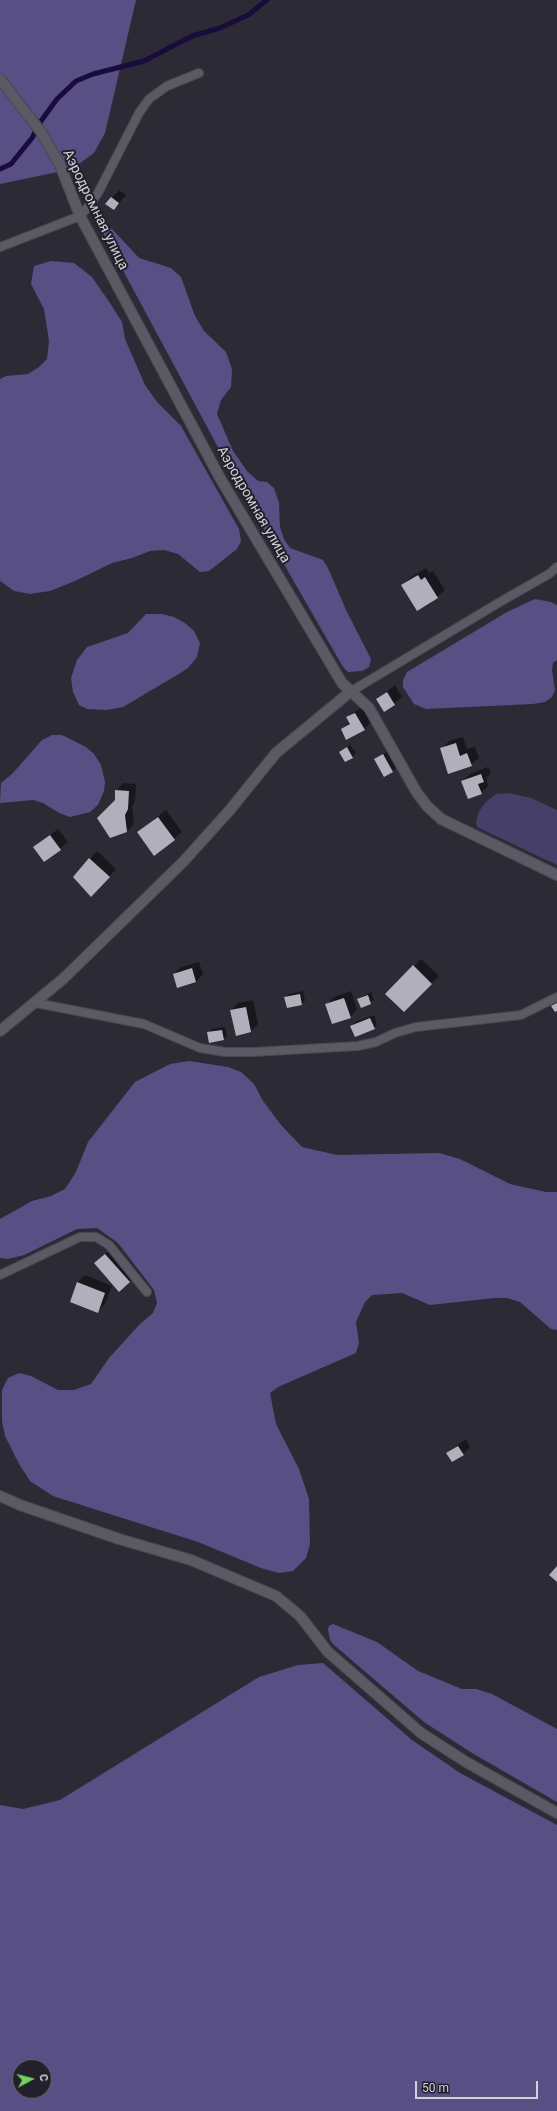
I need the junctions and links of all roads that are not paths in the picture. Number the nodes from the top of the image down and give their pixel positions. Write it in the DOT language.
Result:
graph roads {
  1 [pos="199,73"];
  2 [pos="0,80"];
  3 [pos="80,216"];
  4 [pos="0,247"];
  5 [pos="557,568"];
  6 [pos="350,692"];
  7 [pos="557,875"];
  8 [pos="557,997"];
  9 [pos="36,1003"];
  10 [pos="0,1031"];
  11 [pos="0,1275"];
  12 [pos="147,1292"];
  13 [pos="0,1496"];
  14 [pos="557,1814"];
  1 -- 3 [label="lane"];
  2 -- 3 [label="street, Аэродромная улица"];
  3 -- 4 [label="lane"];
  3 -- 6 [label="street, Аэродромная улица"];
  5 -- 6 [label="lane"];
  6 -- 7 [label="street, Аэродромная улица"];
  6 -- 9 [label="street"];
  8 -- 9 [label="lane"];
  9 -- 10 [label="street"];
  11 -- 12 [label="lane"];
  13 -- 14 [label="street"];
}
